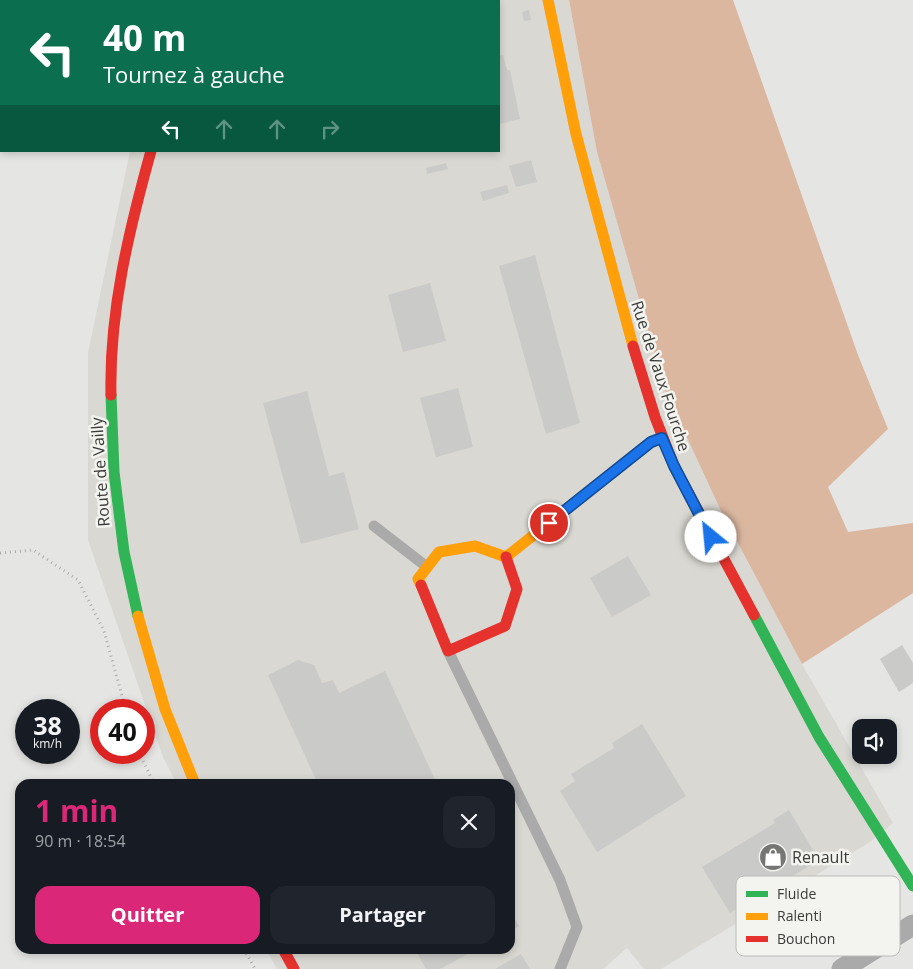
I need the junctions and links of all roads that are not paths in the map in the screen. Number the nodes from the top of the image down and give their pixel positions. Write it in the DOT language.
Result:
graph roads {
  1 [pos="548,0"];
  2 [pos="151,152"];
  3 [pos="662,438"];
  4 [pos="374,526"];
  5 [pos="506,558"];
  6 [pos="427,567"];
  7 [pos="448,651"];
  8 [pos="193,779"];
  9 [pos="511,779"];
  10 [pos="515,788"];
  11 [pos="913,886"];
  12 [pos="913,925"];
  13 [pos="900,933"];
  14 [pos="286,954"];
  15 [pos="863,956"];
  16 [pos="294,969"];
  17 [pos="560,969"];
  18 [pos="842,969"];
  1 -- 3 [label="street, Rue de Vaux Fourche"];
  2 -- 8 [label="street, Route de Vailly"];
  3 -- 5 [label="street"];
  3 -- 11 [label="street, Rue de Vaux Fourche"];
  4 -- 6 [label="lane"];
  5 -- 6 [label="street"];
  5 -- 7 [label="street"];
  6 -- 7 [label="street"];
  7 -- 9 [label="lane"];
  10 -- 17 [label="lane"];
  12 -- 13 [label="street"];
  14 -- 16 [label="street"];
  15 -- 18 [label="street"];
}
